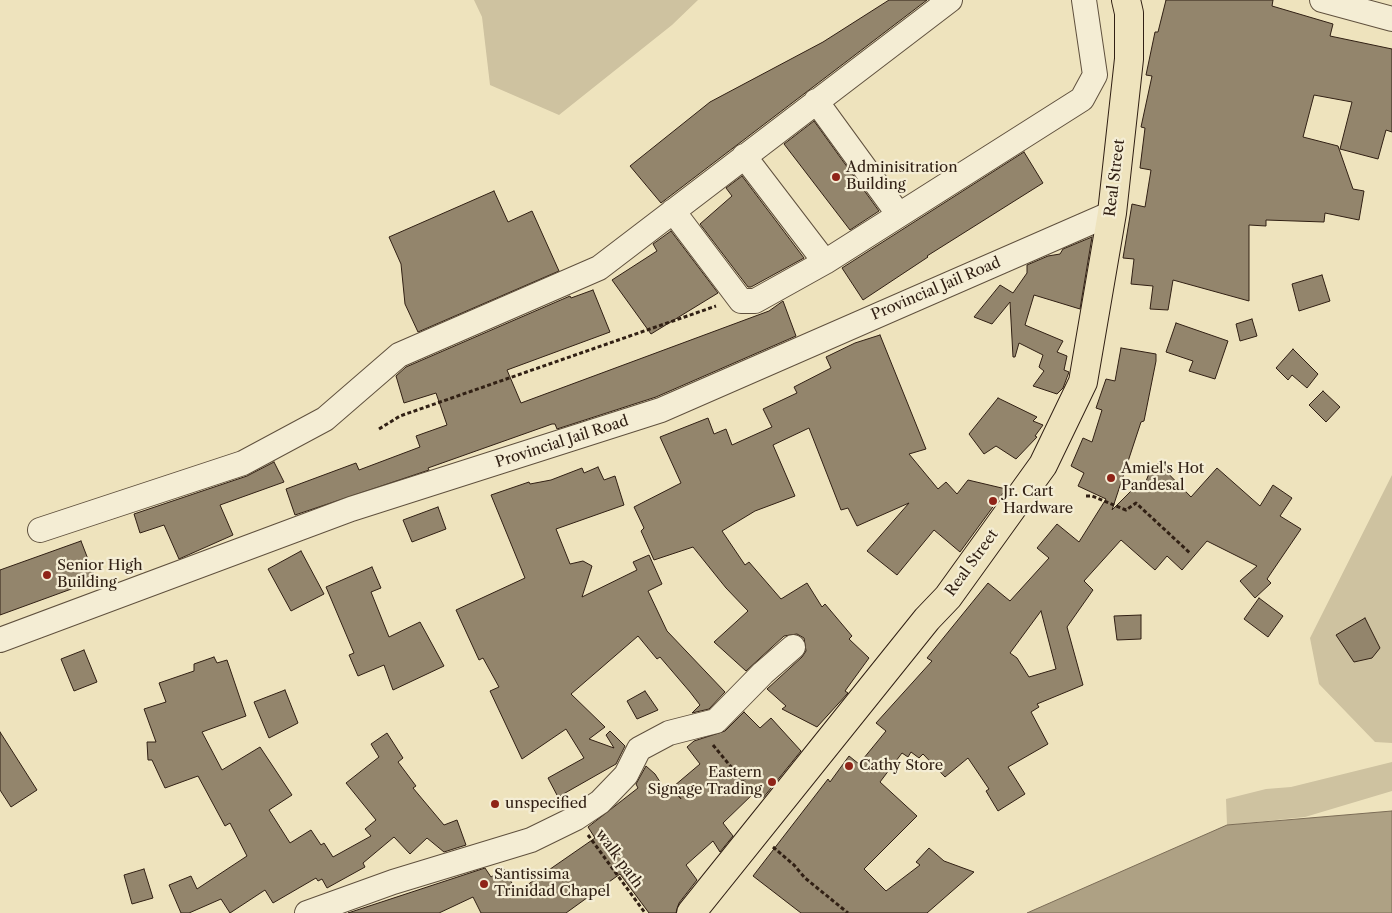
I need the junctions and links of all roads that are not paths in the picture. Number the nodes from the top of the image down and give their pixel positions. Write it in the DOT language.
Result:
graph roads {
  1 [pos="950,0"];
  2 [pos="1084,0"];
  3 [pos="1322,0"];
  4 [pos="1132,4"];
  5 [pos="1392,20"];
  6 [pos="816,101"];
  7 [pos="744,156"];
  8 [pos="673,211"];
  9 [pos="1112,213"];
  10 [pos="899,215"];
  11 [pos="825,262"];
  12 [pos="40,530"];
  13 [pos="0,640"];
  14 [pos="793,646"];
  15 [pos="308,913"];
  16 [pos="691,913"];
  1 -- 6 [label="street"];
  2 -- 10 [label="street"];
  3 -- 5 [label="street"];
  4 -- 9 [label="main road, Real Street"];
  6 -- 7 [label="street"];
  6 -- 10 [label="street"];
  7 -- 8 [label="street"];
  7 -- 11 [label="street"];
  8 -- 11 [label="street"];
  8 -- 12 [label="street"];
  9 -- 13 [label="street, Provincial Jail Road"];
  9 -- 16 [label="main road, Real Street"];
  10 -- 11 [label="street"];
  14 -- 15 [label="street"];
}
